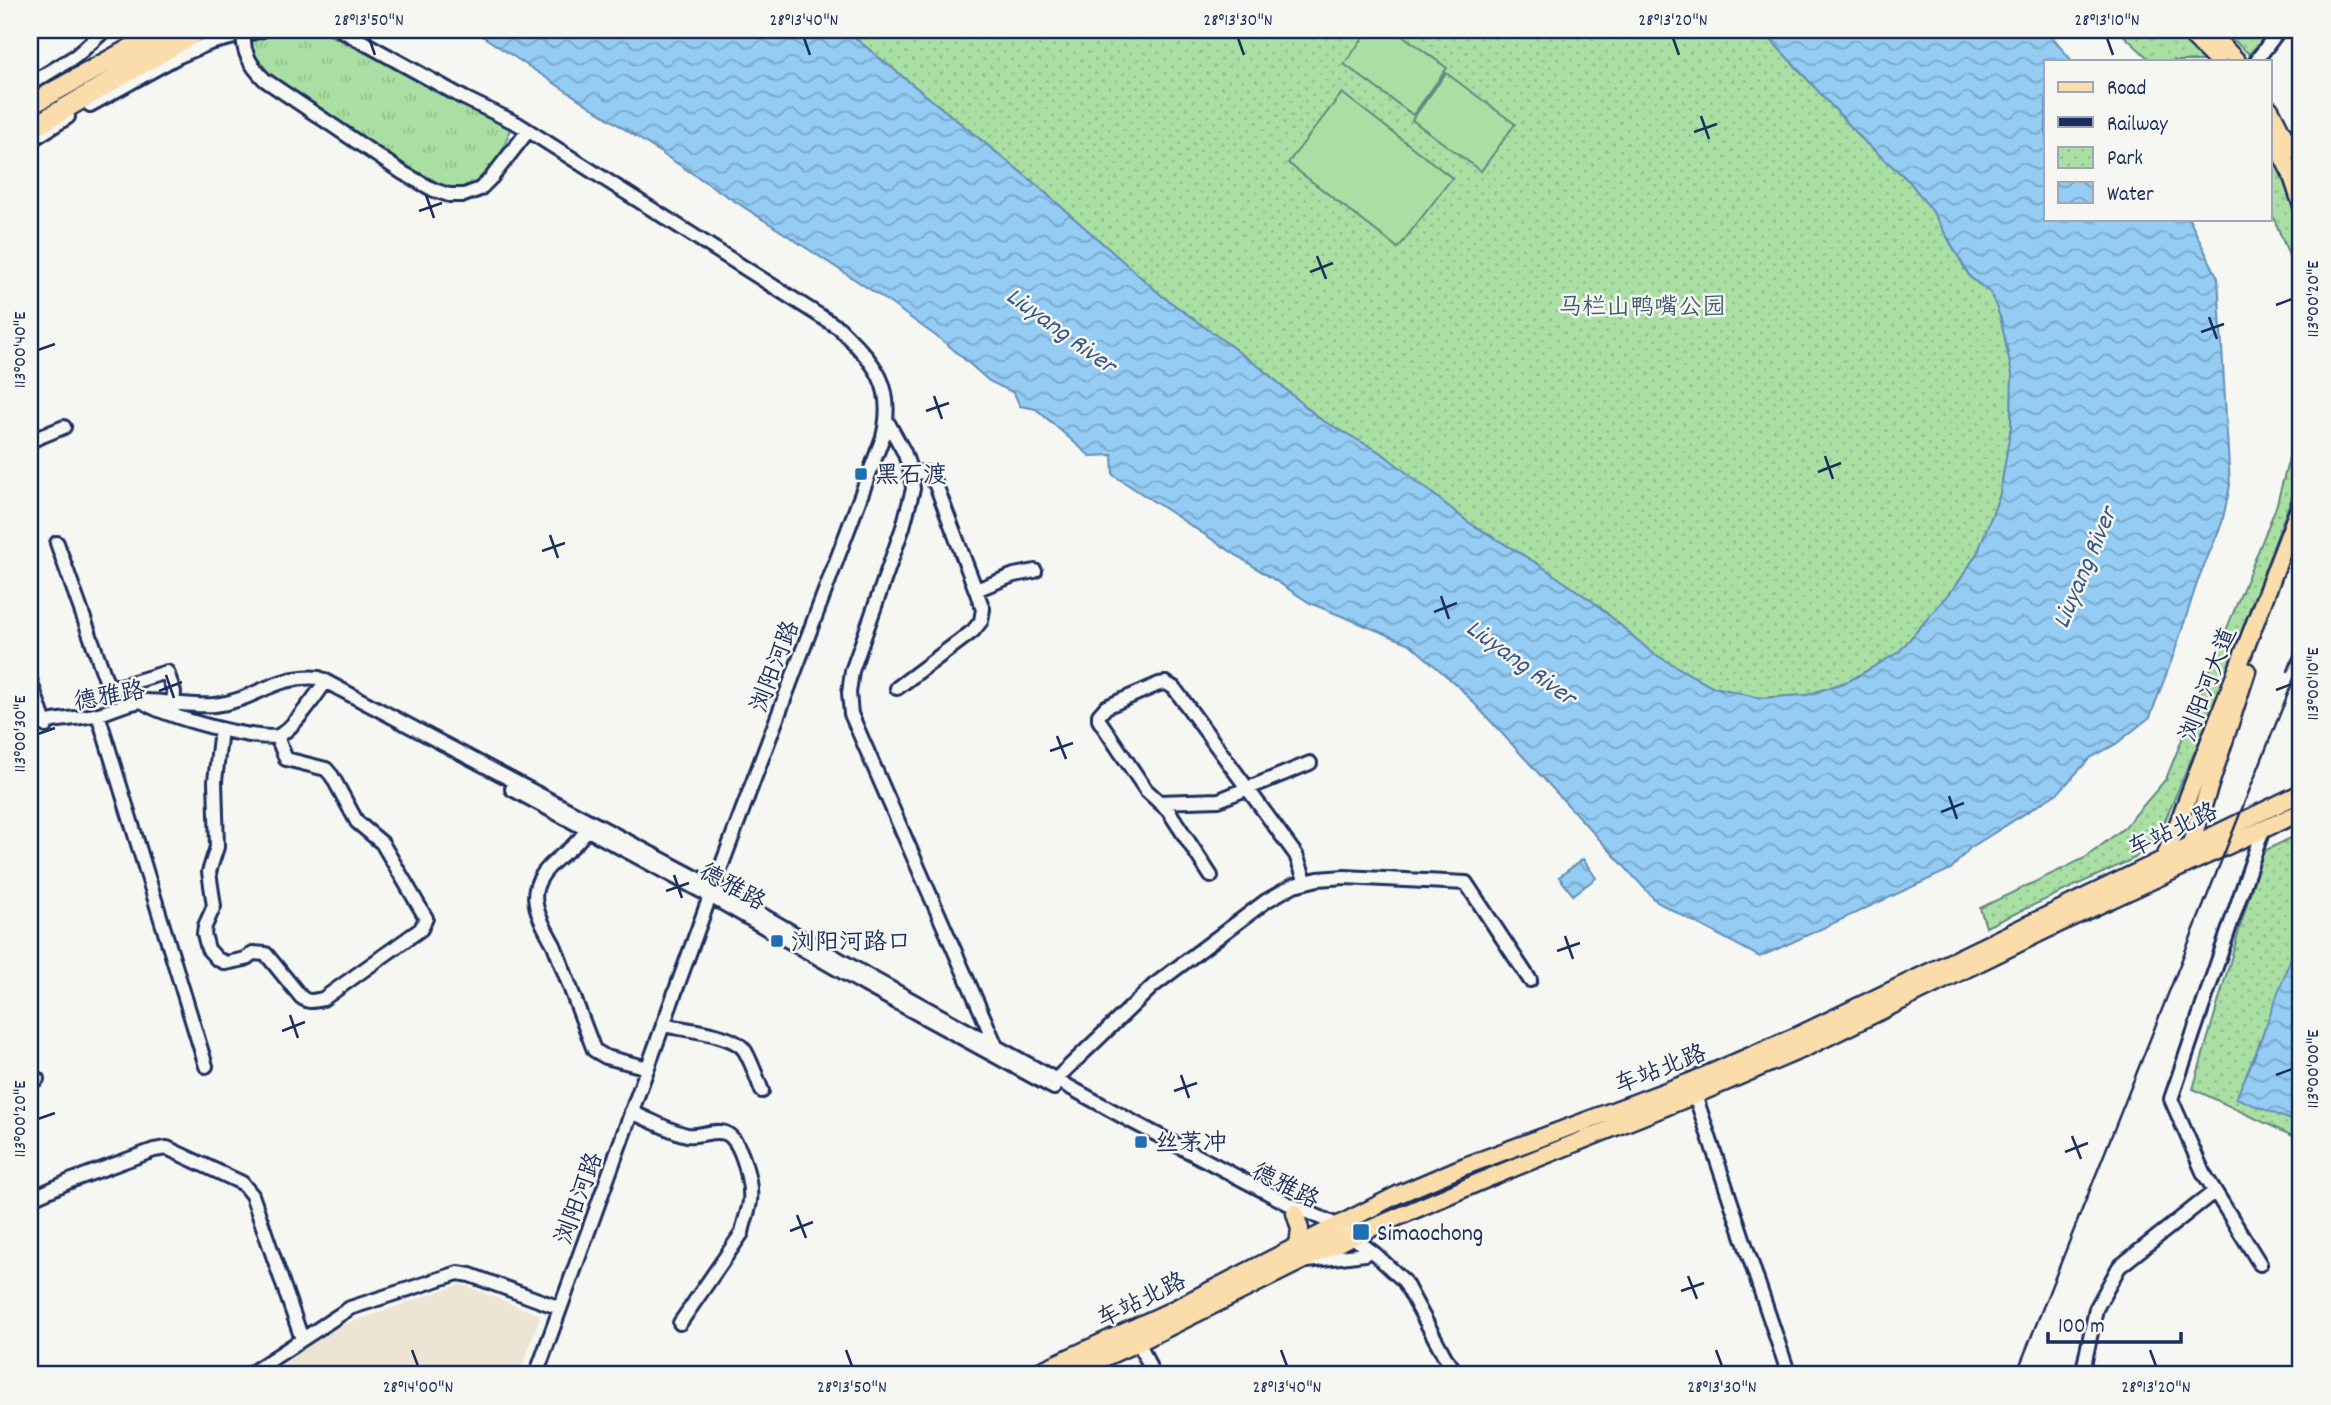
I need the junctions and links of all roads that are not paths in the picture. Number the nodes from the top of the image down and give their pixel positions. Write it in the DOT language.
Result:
graph roads {
  1 [pos="105,30"];
  2 [pos="164,30"];
  3 [pos="199,30"];
  4 [pos="245,30"];
  5 [pos="263,30"];
  6 [pos="341,30"];
  7 [pos="2186,30"];
  8 [pos="2207,30"];
  9 [pos="2279,30"];
  10 [pos="141,43"];
  11 [pos="2216,60"];
  12 [pos="2236,60"];
  13 [pos="2257,60"];
  14 [pos="30,84"];
  15 [pos="30,97"];
  16 [pos="30,105"];
  17 [pos="2272,114"];
  18 [pos="30,129"];
  19 [pos="528,131"];
  20 [pos="2272,136"];
  21 [pos="30,141"];
  22 [pos="2301,175"];
  23 [pos="2301,203"];
  24 [pos="887,421"];
  25 [pos="64,427"];
  26 [pos="30,441"];
  27 [pos="911,472"];
  28 [pos="2301,503"];
  29 [pos="2301,528"];
  30 [pos="57,543"];
  31 [pos="1035,571"];
  32 [pos="976,590"];
  33 [pos="30,680"];
  34 [pos="324,684"];
  35 [pos="897,688"];
  36 [pos="146,704"];
  37 [pos="173,706"];
  38 [pos="98,716"];
  39 [pos="45,724"];
  40 [pos="30,727"];
  41 [pos="221,729"];
  42 [pos="30,733"];
  43 [pos="276,737"];
  44 [pos="1310,763"];
  45 [pos="1248,790"];
  46 [pos="2301,793"];
  47 [pos="1160,802"];
  48 [pos="2301,812"];
  49 [pos="589,825"];
  50 [pos="2263,829"];
  51 [pos="2190,847"];
  52 [pos="2166,856"];
  53 [pos="2180,867"];
  54 [pos="1211,876"];
  55 [pos="2153,880"];
  56 [pos="1306,882"];
  57 [pos="712,892"];
  58 [pos="1530,980"];
  59 [pos="663,1026"];
  60 [pos="998,1048"];
  61 [pos="206,1066"];
  62 [pos="648,1068"];
  63 [pos="1055,1080"];
  64 [pos="762,1091"];
  65 [pos="1695,1095"];
  66 [pos="631,1112"];
  67 [pos="2215,1191"];
  68 [pos="30,1199"];
  69 [pos="1295,1213"];
  70 [pos="1341,1233"];
  71 [pos="1298,1246"];
  72 [pos="1366,1254"];
  73 [pos="1304,1262"];
  74 [pos="2260,1264"];
  75 [pos="559,1308"];
  76 [pos="680,1323"];
  77 [pos="302,1339"];
  78 [pos="1139,1342"];
  79 [pos="248,1375"];
  80 [pos="536,1375"];
  81 [pos="1031,1375"];
  82 [pos="1066,1375"];
  83 [pos="1153,1375"];
  84 [pos="1452,1375"];
  85 [pos="1458,1375"];
  86 [pos="1789,1375"];
  87 [pos="2082,1375"];
  1 -- 14 [label="street"];
  2 -- 10 [label="highway"];
  3 -- 18 [label="highway"];
  4 -- 19 [label="street, bridge"];
  5 -- 21 [label="street"];
  6 -- 19 [label="street, 浏阳河路"];
  7 -- 11 [label="main road"];
  8 -- 12 [label="main road"];
  9 -- 13 [label="street"];
  10 -- 15 [label="highway"];
  10 -- 16 [label="highway"];
  17 -- 22 [label="main road"];
  19 -- 24 [label="street, 浏阳河路"];
  20 -- 23 [label="main road"];
  24 -- 27 [label="street"];
  24 -- 57 [label="street, 浏阳河路"];
  25 -- 26 [label="street"];
  27 -- 32 [label="street"];
  27 -- 60 [label="street"];
  28 -- 52 [label="main road, 浏阳河大道"];
  29 -- 51 [label="main road, 浏阳河大道"];
  30 -- 37 [label="street"];
  31 -- 32 [label="street"];
  32 -- 35 [label="street"];
  33 -- 39 [label="street"];
  34 -- 37 [label="street, 德雅路"];
  34 -- 43 [label="street"];
  34 -- 49 [label="street"];
  36 -- 37 [label="street, 德雅路"];
  36 -- 38 [label="street, 德雅路"];
  36 -- 41 [label="street"];
  38 -- 39 [label="street, 德雅路"];
  38 -- 61 [label="street"];
  39 -- 40 [label="street, 德雅路"];
  39 -- 42 [label="street, 德雅路"];
  41 -- 43 [label="street"];
  41 -- 43 [label="street"];
  44 -- 45 [label="street"];
  45 -- 47 [label="street"];
  45 -- 47 [label="street"];
  45 -- 56 [label="street"];
  46 -- 51 [label="main road, 车站北路"];
  47 -- 54 [label="street"];
  48 -- 50 [label="main road, 车站北路"];
  49 -- 57 [label="street"];
  49 -- 62 [label="street"];
  50 -- 53 [label="main road, 车站北路"];
  50 -- 67 [label="street"];
  51 -- 52 [label="main road, 车站北路"];
  51 -- 53 [label="main road, 浏阳河大道"];
  52 -- 55 [label="main road, 浏阳河大道"];
  52 -- 70 [label="main road, 车站北路"];
  53 -- 55 [label="main road, 车站北路"];
  55 -- 65 [label="main road, 车站北路"];
  56 -- 58 [label="street"];
  56 -- 63 [label="street"];
  57 -- 59 [label="street, 浏阳河路"];
  57 -- 60 [label="street, 德雅路"];
  57 -- 69 [label="street, 德雅路"];
  59 -- 62 [label="street, 浏阳河路"];
  59 -- 64 [label="street"];
  60 -- 63 [label="street, 德雅路"];
  62 -- 66 [label="street, 浏阳河路"];
  63 -- 70 [label="street, 德雅路"];
  65 -- 70 [label="main road, 车站北路"];
  65 -- 86 [label="street"];
  66 -- 75 [label="street, 浏阳河路"];
  66 -- 76 [label="street"];
  67 -- 74 [label="street"];
  67 -- 87 [label="street"];
  68 -- 77 [label="street"];
  69 -- 70 [label="street, 德雅路"];
  69 -- 71 [label="main road"];
  70 -- 71 [label="main road, 车站北路"];
  70 -- 72 [label="street, 德雅路"];
  70 -- 73 [label="main road, 车站北路"];
  70 -- 85 [label="street, 德雅路"];
  71 -- 81 [label="main road, 车站北路"];
  72 -- 73 [label="street"];
  72 -- 84 [label="street, 德雅路"];
  73 -- 78 [label="main road, 车站北路"];
  75 -- 77 [label="street"];
  75 -- 80 [label="street, 浏阳河路"];
  77 -- 79 [label="street"];
  78 -- 82 [label="main road, 车站北路"];
  78 -- 83 [label="street"];
}
